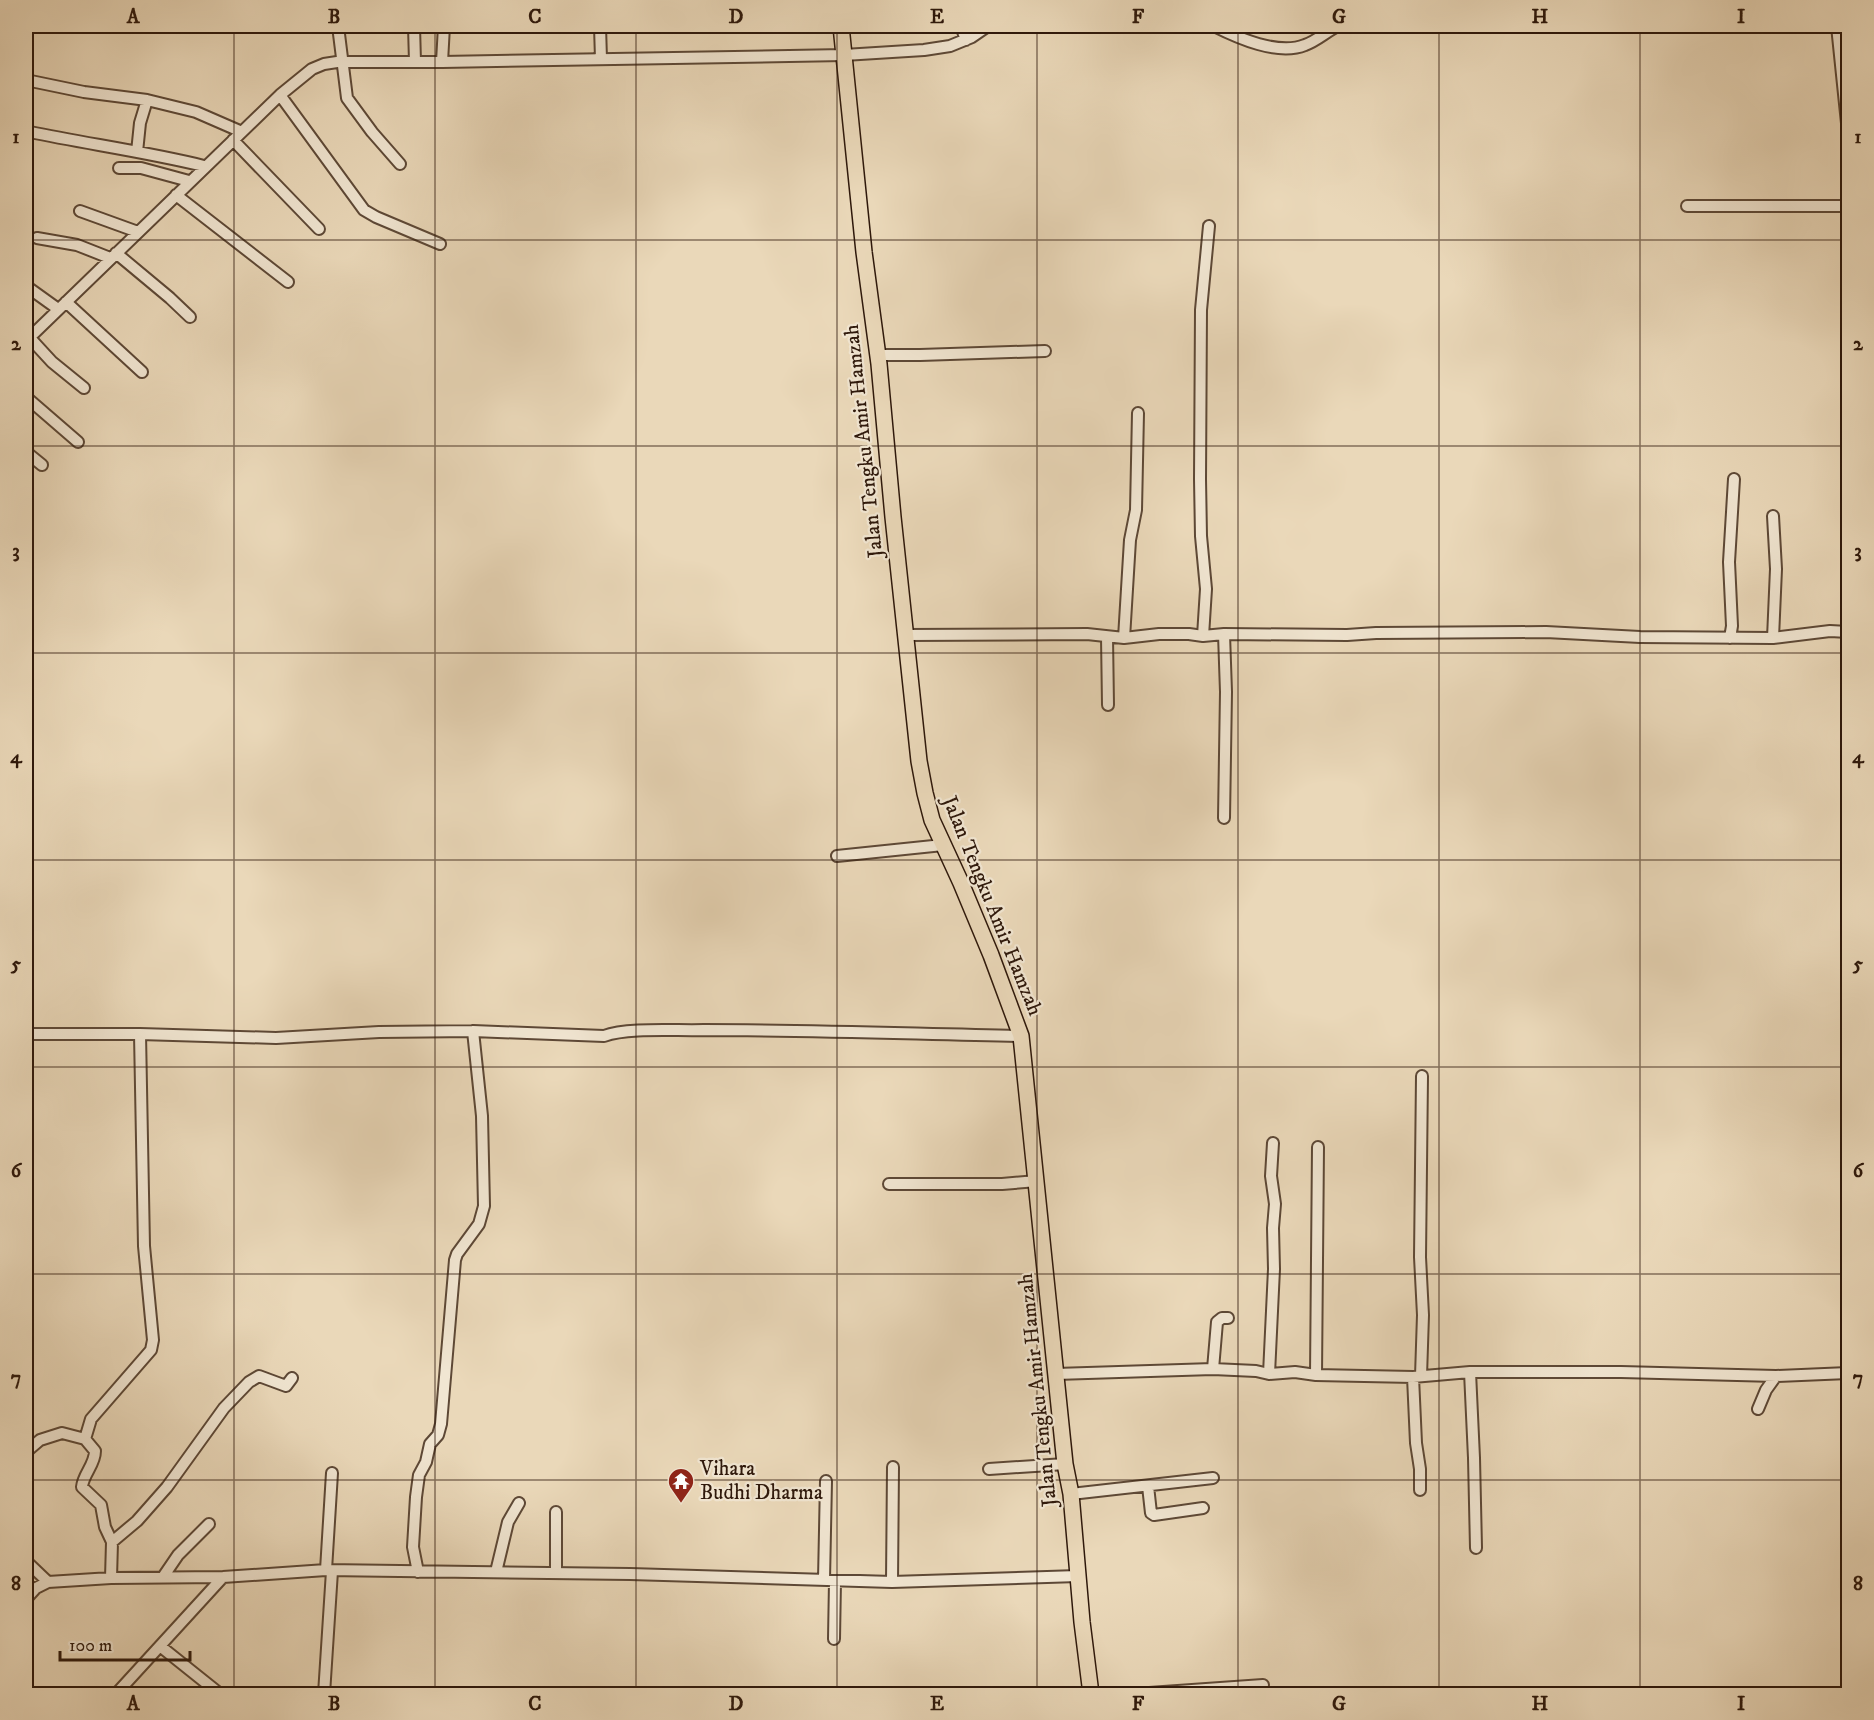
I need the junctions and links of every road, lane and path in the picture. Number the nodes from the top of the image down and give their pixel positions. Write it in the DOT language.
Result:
graph roads {
  1 [pos="338,26"];
  2 [pos="414,26"];
  3 [pos="444,26"];
  4 [pos="600,26"];
  5 [pos="841,26"];
  6 [pos="961,26"];
  7 [pos="987,26"];
  8 [pos="1214,26"];
  9 [pos="1338,26"];
  10 [pos="1837,26"];
  11 [pos="969,39"];
  12 [pos="844,55"];
  13 [pos="1844,55"];
  14 [pos="601,59"];
  15 [pos="342,62"];
  16 [pos="415,62"];
  17 [pos="442,62"];
  18 [pos="26,80"];
  19 [pos="280,95"];
  20 [pos="147,100"];
  21 [pos="1847,119"];
  22 [pos="30,132"];
  23 [pos="1848,133"];
  24 [pos="237,136"];
  25 [pos="137,152"];
  26 [pos="400,164"];
  27 [pos="204,166"];
  28 [pos="119,168"];
  29 [pos="189,181"];
  30 [pos="176,195"];
  31 [pos="1687,206"];
  32 [pos="1848,206"];
  33 [pos="81,211"];
  34 [pos="1209,226"];
  35 [pos="319,229"];
  36 [pos="138,232"];
  37 [pos="37,238"];
  38 [pos="440,244"];
  39 [pos="113,255"];
  40 [pos="288,282"];
  41 [pos="26,286"];
  42 [pos="62,305"];
  43 [pos="190,317"];
  44 [pos="29,334"];
  45 [pos="1045,351"];
  46 [pos="878,355"];
  47 [pos="142,372"];
  48 [pos="84,388"];
  49 [pos="26,397"];
  50 [pos="1138,413"];
  51 [pos="78,442"];
  52 [pos="26,452"];
  53 [pos="42,465"];
  54 [pos="1734,479"];
  55 [pos="1773,516"];
  56 [pos="1848,632"];
  57 [pos="1224,634"];
  58 [pos="906,635"];
  59 [pos="1203,636"];
  60 [pos="1107,637"];
  61 [pos="1124,638"];
  62 [pos="1730,638"];
  63 [pos="1773,638"];
  64 [pos="1108,705"];
  65 [pos="1224,818"];
  66 [pos="943,845"];
  67 [pos="837,855"];
  68 [pos="472,1031"];
  69 [pos="26,1034"];
  70 [pos="140,1034"];
  71 [pos="1021,1036"];
  72 [pos="1422,1076"];
  73 [pos="1272,1143"];
  74 [pos="1318,1147"];
  75 [pos="1037,1181"];
  76 [pos="889,1184"];
  77 [pos="1228,1318"];
  78 [pos="1213,1370"];
  79 [pos="1470,1371"];
  80 [pos="1848,1373"];
  81 [pos="1056,1374"];
  82 [pos="1269,1374"];
  83 [pos="1316,1375"];
  84 [pos="1417,1376"];
  85 [pos="1776,1376"];
  86 [pos="292,1378"];
  87 [pos="1758,1409"];
  88 [pos="85,1439"];
  89 [pos="26,1452"];
  90 [pos="1065,1464"];
  91 [pos="893,1467"];
  92 [pos="989,1469"];
  93 [pos="332,1473"];
  94 [pos="1213,1478"];
  95 [pos="826,1481"];
  96 [pos="1148,1486"];
  97 [pos="1419,1490"];
  98 [pos="1071,1494"];
  99 [pos="519,1503"];
  100 [pos="1203,1508"];
  101 [pos="556,1512"];
  102 [pos="208,1524"];
  103 [pos="112,1542"];
  104 [pos="1476,1548"];
  105 [pos="26,1561"];
  106 [pos="329,1570"];
  107 [pos="418,1572"];
  108 [pos="495,1572"];
  109 [pos="556,1572"];
  110 [pos="1078,1576"];
  111 [pos="163,1577"];
  112 [pos="223,1577"];
  113 [pos="111,1578"];
  114 [pos="829,1580"];
  115 [pos="48,1582"];
  116 [pos="892,1582"];
  117 [pos="26,1599"];
  118 [pos="834,1639"];
  119 [pos="160,1646"];
  120 [pos="1263,1685"];
  121 [pos="116,1695"];
  122 [pos="220,1695"];
  123 [pos="324,1695"];
  124 [pos="1091,1695"];
  125 [pos="1135,1695"];
  1 -- 15 [label="street"];
  2 -- 16 [label="street"];
  3 -- 17 [label="street"];
  4 -- 14 [label="street"];
  5 -- 12 [label="highway, Jalan Tengku Amir Hamzah"];
  6 -- 11 [label="street"];
  7 -- 11 [label="street"];
  8 -- 9 [label="street"];
  10 -- 13 [label="street"];
  11 -- 12 [label="street"];
  12 -- 14 [label="street"];
  12 -- 46 [label="highway, Jalan Tengku Amir Hamzah"];
  13 -- 21 [label="street"];
  14 -- 17 [label="street"];
  15 -- 16 [label="street"];
  15 -- 19 [label="street"];
  15 -- 26 [label="street"];
  16 -- 17 [label="street"];
  18 -- 20 [label="street"];
  19 -- 24 [label="street"];
  19 -- 38 [label="street"];
  20 -- 24 [label="street"];
  20 -- 25 [label="street"];
  21 -- 23 [label="street"];
  22 -- 25 [label="street"];
  24 -- 27 [label="street"];
  24 -- 35 [label="street"];
  25 -- 27 [label="street"];
  27 -- 29 [label="street"];
  28 -- 29 [label="street"];
  29 -- 30 [label="street"];
  30 -- 36 [label="street"];
  30 -- 40 [label="street"];
  31 -- 32 [label="street"];
  33 -- 36 [label="street"];
  34 -- 59 [label="street"];
  36 -- 39 [label="street"];
  37 -- 39 [label="street"];
  39 -- 42 [label="street"];
  39 -- 43 [label="street"];
  41 -- 42 [label="street"];
  42 -- 44 [label="street"];
  42 -- 47 [label="street"];
  44 -- 48 [label="street"];
  45 -- 46 [label="street"];
  46 -- 58 [label="highway, Jalan Tengku Amir Hamzah"];
  49 -- 51 [label="street"];
  50 -- 61 [label="street"];
  52 -- 53 [label="street"];
  54 -- 62 [label="street"];
  55 -- 63 [label="street"];
  56 -- 63 [label="street"];
  57 -- 59 [label="street"];
  57 -- 62 [label="street"];
  57 -- 65 [label="street"];
  58 -- 60 [label="street"];
  58 -- 66 [label="highway, Jalan Tengku Amir Hamzah"];
  59 -- 61 [label="street"];
  60 -- 61 [label="street"];
  60 -- 64 [label="street"];
  62 -- 63 [label="street"];
  66 -- 67 [label="street"];
  66 -- 71 [label="highway, Jalan Tengku Amir Hamzah"];
  68 -- 70 [label="street"];
  68 -- 71 [label="street"];
  68 -- 107 [label="street"];
  69 -- 70 [label="street"];
  70 -- 88 [label="street"];
  71 -- 75 [label="highway, Jalan Tengku Amir Hamzah"];
  72 -- 84 [label="street"];
  73 -- 82 [label="street"];
  74 -- 83 [label="street"];
  75 -- 76 [label="street"];
  75 -- 81 [label="highway, Jalan Tengku Amir Hamzah"];
  77 -- 78 [label="street"];
  78 -- 81 [label="street"];
  78 -- 82 [label="street"];
  79 -- 84 [label="street"];
  79 -- 85 [label="street"];
  79 -- 104 [label="street"];
  80 -- 85 [label="street"];
  81 -- 90 [label="highway, Jalan Tengku Amir Hamzah"];
  82 -- 83 [label="street"];
  83 -- 84 [label="street"];
  84 -- 97 [label="street"];
  85 -- 87 [label="street"];
  86 -- 103 [label="street"];
  88 -- 89 [label="street"];
  88 -- 103 [label="street"];
  90 -- 92 [label="street"];
  90 -- 98 [label="highway, Jalan Tengku Amir Hamzah"];
  91 -- 116 [label="street"];
  93 -- 106 [label="street"];
  94 -- 96 [label="street"];
  95 -- 114 [label="street"];
  96 -- 98 [label="street"];
  96 -- 100 [label="street"];
  98 -- 110 [label="highway, Jalan Tengku Amir Hamzah"];
  99 -- 108 [label="street"];
  101 -- 109 [label="street"];
  102 -- 111 [label="street"];
  103 -- 113 [label="street"];
  105 -- 115 [label="street"];
  106 -- 107 [label="street"];
  106 -- 112 [label="street"];
  106 -- 123 [label="street"];
  107 -- 108 [label="street"];
  108 -- 109 [label="street"];
  109 -- 114 [label="street"];
  110 -- 116 [label="street"];
  110 -- 124 [label="highway, Jalan Tengku Amir Hamzah"];
  111 -- 112 [label="street"];
  111 -- 113 [label="street"];
  112 -- 119 [label="street"];
  113 -- 115 [label="street"];
  114 -- 116 [label="street"];
  114 -- 118 [label="street"];
  115 -- 117 [label="street"];
  119 -- 121 [label="street"];
  119 -- 122 [label="street"];
  120 -- 125 [label="street"];
}
